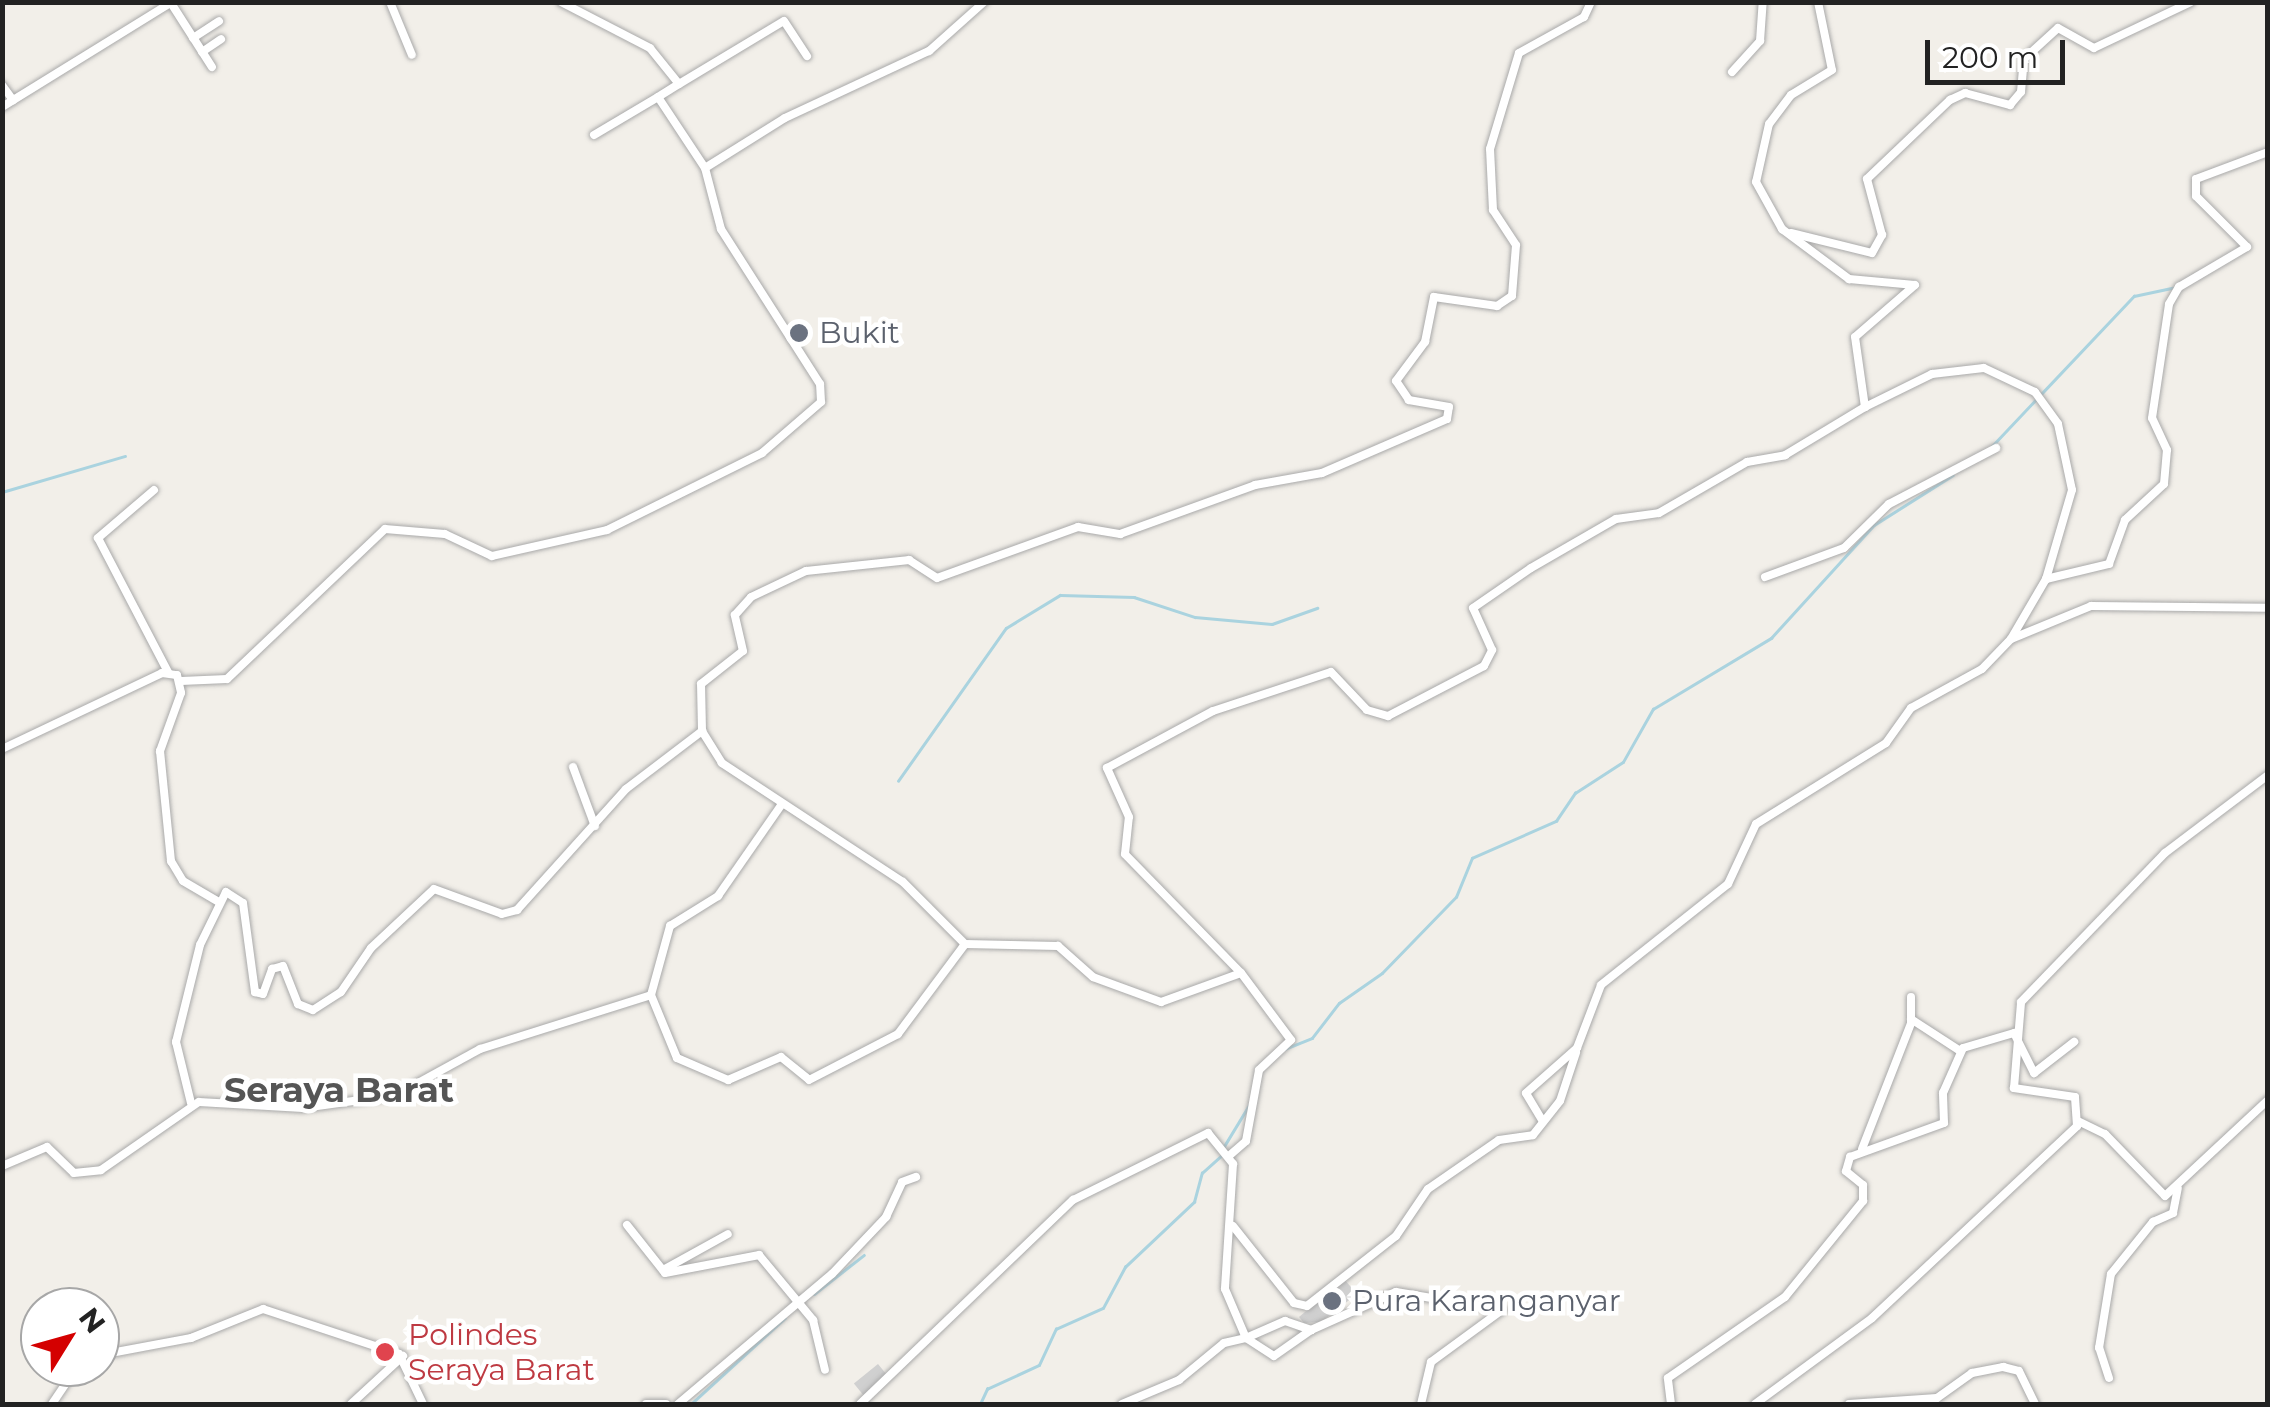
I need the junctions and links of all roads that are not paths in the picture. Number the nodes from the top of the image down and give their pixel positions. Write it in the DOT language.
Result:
graph roads {
  1 [pos="390,2"];
  2 [pos="561,2"];
  3 [pos="984,2"];
  4 [pos="1590,2"];
  5 [pos="1764,2"];
  6 [pos="1818,2"];
  7 [pos="2191,2"];
  8 [pos="172,3"];
  9 [pos="160,6"];
  10 [pos="219,21"];
  11 [pos="193,38"];
  12 [pos="221,39"];
  13 [pos="202,52"];
  14 [pos="412,55"];
  15 [pos="807,56"];
  16 [pos="212,67"];
  17 [pos="1732,72"];
  18 [pos="678,84"];
  19 [pos="2,85"];
  20 [pos="658,96"];
  21 [pos="13,100"];
  22 [pos="2,107"];
  23 [pos="594,135"];
  24 [pos="2268,152"];
  25 [pos="705,168"];
  26 [pos="1787,232"];
  27 [pos="1865,407"];
  28 [pos="1996,448"];
  29 [pos="154,490"];
  30 [pos="1765,578"];
  31 [pos="2046,579"];
  32 [pos="2268,608"];
  33 [pos="2011,639"];
  34 [pos="168,672"];
  35 [pos="182,682"];
  36 [pos="702,731"];
  37 [pos="2,749"];
  38 [pos="572,767"];
  39 [pos="2268,776"];
  40 [pos="782,804"];
  41 [pos="595,826"];
  42 [pos="218,902"];
  43 [pos="965,944"];
  44 [pos="1241,973"];
  45 [pos="652,996"];
  46 [pos="1911,998"];
  47 [pos="1911,1019"];
  48 [pos="2014,1033"];
  49 [pos="2074,1042"];
  50 [pos="1577,1048"];
  51 [pos="1960,1051"];
  52 [pos="2268,1100"];
  53 [pos="191,1104"];
  54 [pos="1542,1120"];
  55 [pos="2080,1122"];
  56 [pos="1862,1149"];
  57 [pos="1230,1155"];
  58 [pos="2,1166"];
  59 [pos="916,1177"];
  60 [pos="2178,1188"];
  61 [pos="627,1225"];
  62 [pos="1233,1226"];
  63 [pos="728,1234"];
  64 [pos="658,1271"];
  65 [pos="796,1298"];
  66 [pos="1311,1330"];
  67 [pos="1246,1338"];
  68 [pos="120,1350"];
  69 [pos="402,1356"];
  70 [pos="826,1370"];
  71 [pos="2109,1378"];
  72 [pos="351,1404"];
  73 [pos="424,1404"];
  74 [pos="646,1404"];
  75 [pos="666,1404"];
  76 [pos="678,1404"];
  77 [pos="860,1404"];
  78 [pos="1122,1404"];
  79 [pos="1421,1404"];
  80 [pos="1671,1404"];
  81 [pos="1755,1404"];
  82 [pos="1849,1404"];
  83 [pos="2035,1404"];
  1 -- 14 [label="street"];
  2 -- 18 [label="street"];
  3 -- 25 [label="street"];
  4 -- 36 [label="street"];
  5 -- 17 [label="street"];
  6 -- 26 [label="street"];
  7 -- 26 [label="street"];
  8 -- 9 [label="street"];
  8 -- 11 [label="street"];
  9 -- 21 [label="street"];
  10 -- 11 [label="street"];
  11 -- 13 [label="street"];
  12 -- 13 [label="street"];
  13 -- 16 [label="street"];
  15 -- 18 [label="street"];
  18 -- 20 [label="street"];
  19 -- 21 [label="street"];
  20 -- 23 [label="street"];
  20 -- 25 [label="street"];
  21 -- 22 [label="street"];
  24 -- 31 [label="street"];
  25 -- 35 [label="street"];
  26 -- 27 [label="street"];
  27 -- 31 [label="street"];
  27 -- 44 [label="street"];
  28 -- 30 [label="street"];
  29 -- 34 [label="street"];
  31 -- 33 [label="street"];
  32 -- 33 [label="street"];
  33 -- 50 [label="street"];
  34 -- 35 [label="street"];
  34 -- 37 [label="street"];
  35 -- 42 [label="street"];
  36 -- 40 [label="street"];
  36 -- 41 [label="street"];
  38 -- 41 [label="street"];
  39 -- 48 [label="street"];
  40 -- 43 [label="street"];
  40 -- 45 [label="street"];
  41 -- 42 [label="street"];
  42 -- 53 [label="street"];
  43 -- 44 [label="street"];
  43 -- 45 [label="street"];
  44 -- 57 [label="street"];
  45 -- 53 [label="street"];
  46 -- 47 [label="street"];
  47 -- 51 [label="street"];
  47 -- 56 [label="street"];
  48 -- 49 [label="street"];
  48 -- 51 [label="street"];
  48 -- 55 [label="street"];
  50 -- 54 [label="street"];
  50 -- 54 [label="street"];
  51 -- 56 [label="street"];
  52 -- 60 [label="street"];
  53 -- 58 [label="street"];
  54 -- 62 [label="street"];
  55 -- 60 [label="street"];
  55 -- 81 [label="street"];
  56 -- 80 [label="street"];
  57 -- 62 [label="street"];
  57 -- 77 [label="street"];
  59 -- 65 [label="street"];
  60 -- 71 [label="street"];
  61 -- 64 [label="street"];
  62 -- 67 [label="street"];
  63 -- 64 [label="street"];
  64 -- 65 [label="street"];
  65 -- 70 [label="street"];
  65 -- 76 [label="street"];
  66 -- 67 [label="street"];
  66 -- 67 [label="street"];
  66 -- 79 [label="street"];
  67 -- 78 [label="street"];
  68 -- 69 [label="street"];
  69 -- 72 [label="street"];
  69 -- 73 [label="street"];
  74 -- 75 [label="street"];
  82 -- 83 [label="street"];
}
